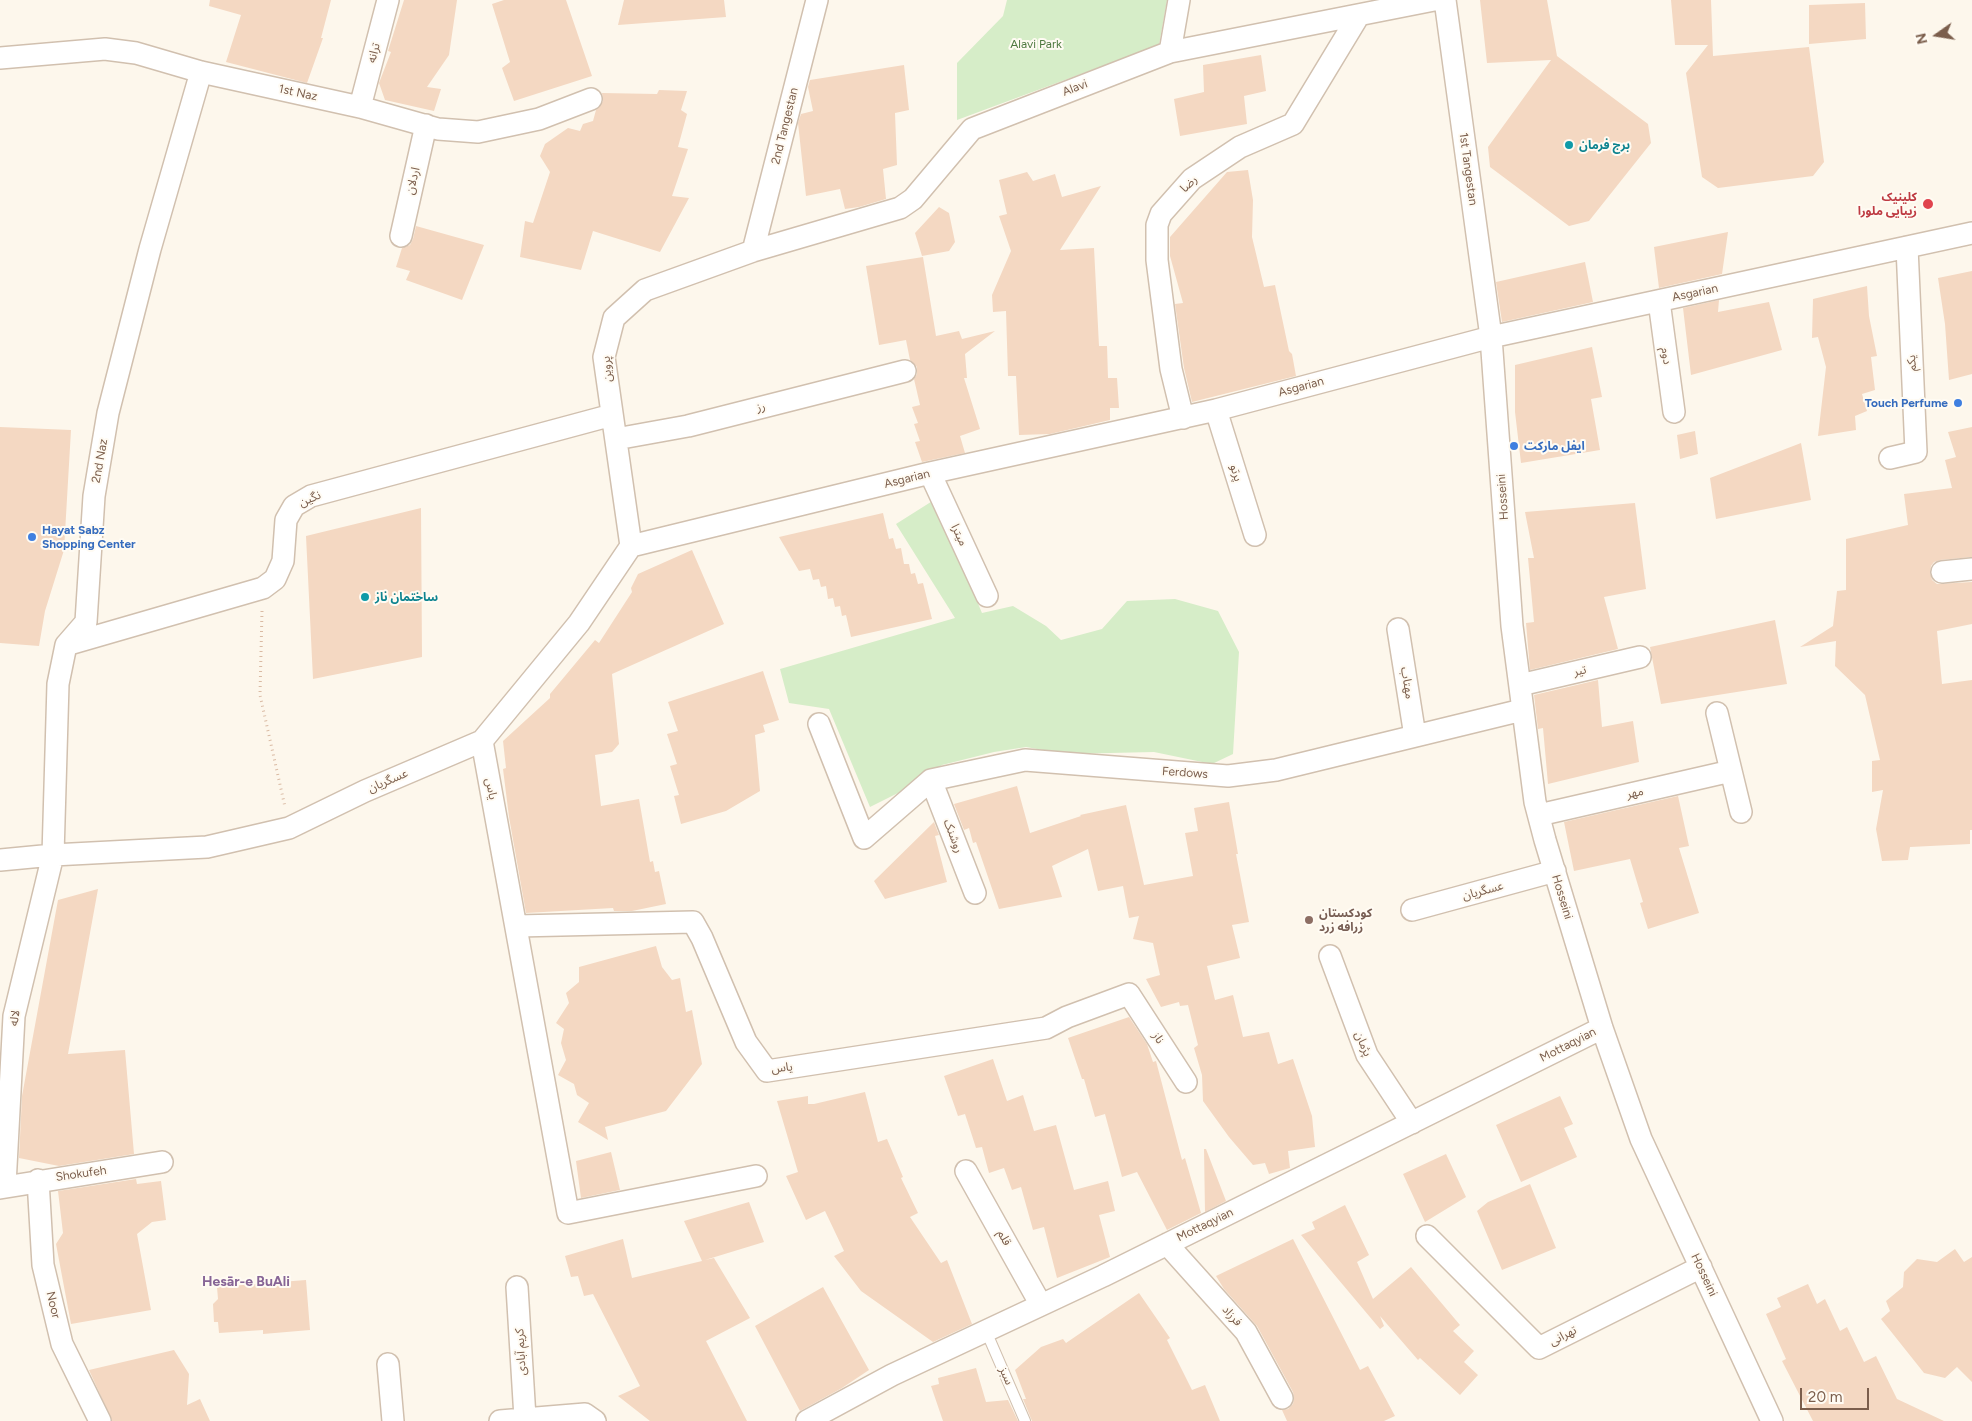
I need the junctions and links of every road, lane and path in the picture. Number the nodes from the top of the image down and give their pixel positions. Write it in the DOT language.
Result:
graph roads {
  1 [pos="388,0"];
  2 [pos="817,0"];
  3 [pos="1180,0"];
  4 [pos="1434,0"];
  5 [pos="1445,0"];
  6 [pos="1359,15"];
  7 [pos="1170,52"];
  8 [pos="0,58"];
  9 [pos="201,72"];
  10 [pos="590,99"];
  11 [pos="360,107"];
  12 [pos="426,125"];
  13 [pos="1972,233"];
  14 [pos="401,236"];
  15 [pos="1907,247"];
  16 [pos="753,251"];
  17 [pos="1659,301"];
  18 [pos="1491,337"];
  19 [pos="906,370"];
  20 [pos="1216,410"];
  21 [pos="1674,412"];
  22 [pos="612,416"];
  23 [pos="1183,418"];
  24 [pos="616,439"];
  25 [pos="1890,458"];
  26 [pos="930,473"];
  27 [pos="1255,536"];
  28 [pos="631,546"];
  29 [pos="1972,569"];
  30 [pos="1942,572"];
  31 [pos="263,588"];
  32 [pos="987,596"];
  33 [pos="1398,629"];
  34 [pos="66,644"];
  35 [pos="1640,657"];
  36 [pos="1520,685"];
  37 [pos="1522,710"];
  38 [pos="1717,713"];
  39 [pos="819,724"];
  40 [pos="1415,736"];
  41 [pos="482,741"];
  42 [pos="1731,771"];
  43 [pos="931,780"];
  44 [pos="1741,812"];
  45 [pos="1539,815"];
  46 [pos="289,828"];
  47 [pos="54,854"];
  48 [pos="0,860"];
  49 [pos="1555,871"];
  50 [pos="975,893"];
  51 [pos="1412,910"];
  52 [pos="517,926"];
  53 [pos="1330,956"];
  54 [pos="1129,994"];
  55 [pos="1602,1028"];
  56 [pos="1186,1082"];
  57 [pos="1412,1123"];
  58 [pos="162,1162"];
  59 [pos="966,1171"];
  60 [pos="756,1176"];
  61 [pos="38,1180"];
  62 [pos="3,1186"];
  63 [pos="1427,1236"];
  64 [pos="1167,1244"];
  65 [pos="1701,1267"];
  66 [pos="517,1287"];
  67 [pos="1041,1305"];
  68 [pos="986,1331"];
  69 [pos="388,1364"];
  70 [pos="1282,1398"];
  71 [pos="525,1418"];
  72 [pos="815,1419"];
  73 [pos="100,1421"];
  74 [pos="393,1421"];
  75 [pos="500,1421"];
  76 [pos="595,1421"];
  77 [pos="1025,1421"];
  78 [pos="1772,1421"];
  1 -- 11 [label="street, ترانه"];
  2 -- 16 [label="street, 2nd Tangestan"];
  3 -- 7 [label="street"];
  4 -- 6 [label="street, Alavi"];
  5 -- 18 [label="street, 1st Tangestan"];
  6 -- 7 [label="street, Alavi"];
  6 -- 23 [label="street, رضا"];
  7 -- 16 [label="street, Alavi"];
  8 -- 9 [label="street, 1st Naz"];
  9 -- 11 [label="street, 1st Naz"];
  9 -- 34 [label="street, 2nd Naz"];
  10 -- 12 [label="street, 1st Naz"];
  11 -- 12 [label="street, 1st Naz"];
  12 -- 14 [label="street, اردلان"];
  13 -- 15 [label="street, Asgarian"];
  15 -- 17 [label="street, Asgarian"];
  15 -- 25 [label="street, یکم"];
  16 -- 22 [label="street, پروین"];
  17 -- 18 [label="street, Asgarian"];
  17 -- 21 [label="street, دوم"];
  18 -- 20 [label="street, Asgarian"];
  18 -- 36 [label="street, Hosseini"];
  19 -- 24 [label="street, رز"];
  20 -- 23 [label="street, Asgarian"];
  20 -- 27 [label="street, پرتو"];
  22 -- 24 [label="street, پروین"];
  22 -- 31 [label="street, نگین"];
  23 -- 26 [label="street, Asgarian"];
  24 -- 28 [label="street, پروین"];
  26 -- 28 [label="street, Asgarian"];
  26 -- 32 [label="street, میترا"];
  28 -- 41 [label="street, عسگریان"];
  29 -- 30 [label="street"];
  31 -- 34 [label="street"];
  31 -- 46 [label="path"];
  33 -- 40 [label="street, مهتاب"];
  34 -- 47 [label="street"];
  35 -- 36 [label="street, تیر"];
  36 -- 37 [label="street, Hosseini"];
  37 -- 40 [label="street, Ferdows"];
  37 -- 45 [label="street, Hosseini"];
  38 -- 42 [label="street"];
  39 -- 43 [label="street, Ferdows"];
  40 -- 43 [label="street, Ferdows"];
  41 -- 46 [label="street, عسگریان"];
  41 -- 52 [label="street, یاس"];
  42 -- 44 [label="street"];
  42 -- 45 [label="street, مهر"];
  43 -- 50 [label="street, روشنک"];
  45 -- 49 [label="street, Hosseini"];
  46 -- 47 [label="street, عسگریان"];
  47 -- 48 [label="street, عسگریان"];
  47 -- 62 [label="street, لاله"];
  49 -- 51 [label="street, عسگریان"];
  49 -- 55 [label="street, Hosseini"];
  52 -- 54 [label="street, یاس"];
  52 -- 60 [label="street, یاس"];
  53 -- 57 [label="street, پژمان"];
  54 -- 56 [label="street, ناز"];
  55 -- 57 [label="street, Mottaqyian"];
  55 -- 65 [label="street, Hosseini"];
  57 -- 64 [label="street, Mottaqyian"];
  58 -- 61 [label="street, Shokufeh"];
  59 -- 67 [label="street, قلم"];
  61 -- 62 [label="street, Shokufeh"];
  61 -- 73 [label="street, Noor"];
  63 -- 65 [label="street, تهرانی"];
  64 -- 67 [label="street, Mottaqyian"];
  64 -- 70 [label="street, فرزاد"];
  65 -- 78 [label="street, Hosseini"];
  66 -- 71 [label="street, کریم آبادی"];
  67 -- 68 [label="street, Mottaqyian"];
  68 -- 72 [label="street, Mottaqyian"];
  68 -- 77 [label="lane, سبز"];
  69 -- 74 [label="street"];
  71 -- 75 [label="street"];
  71 -- 76 [label="street"];
}
